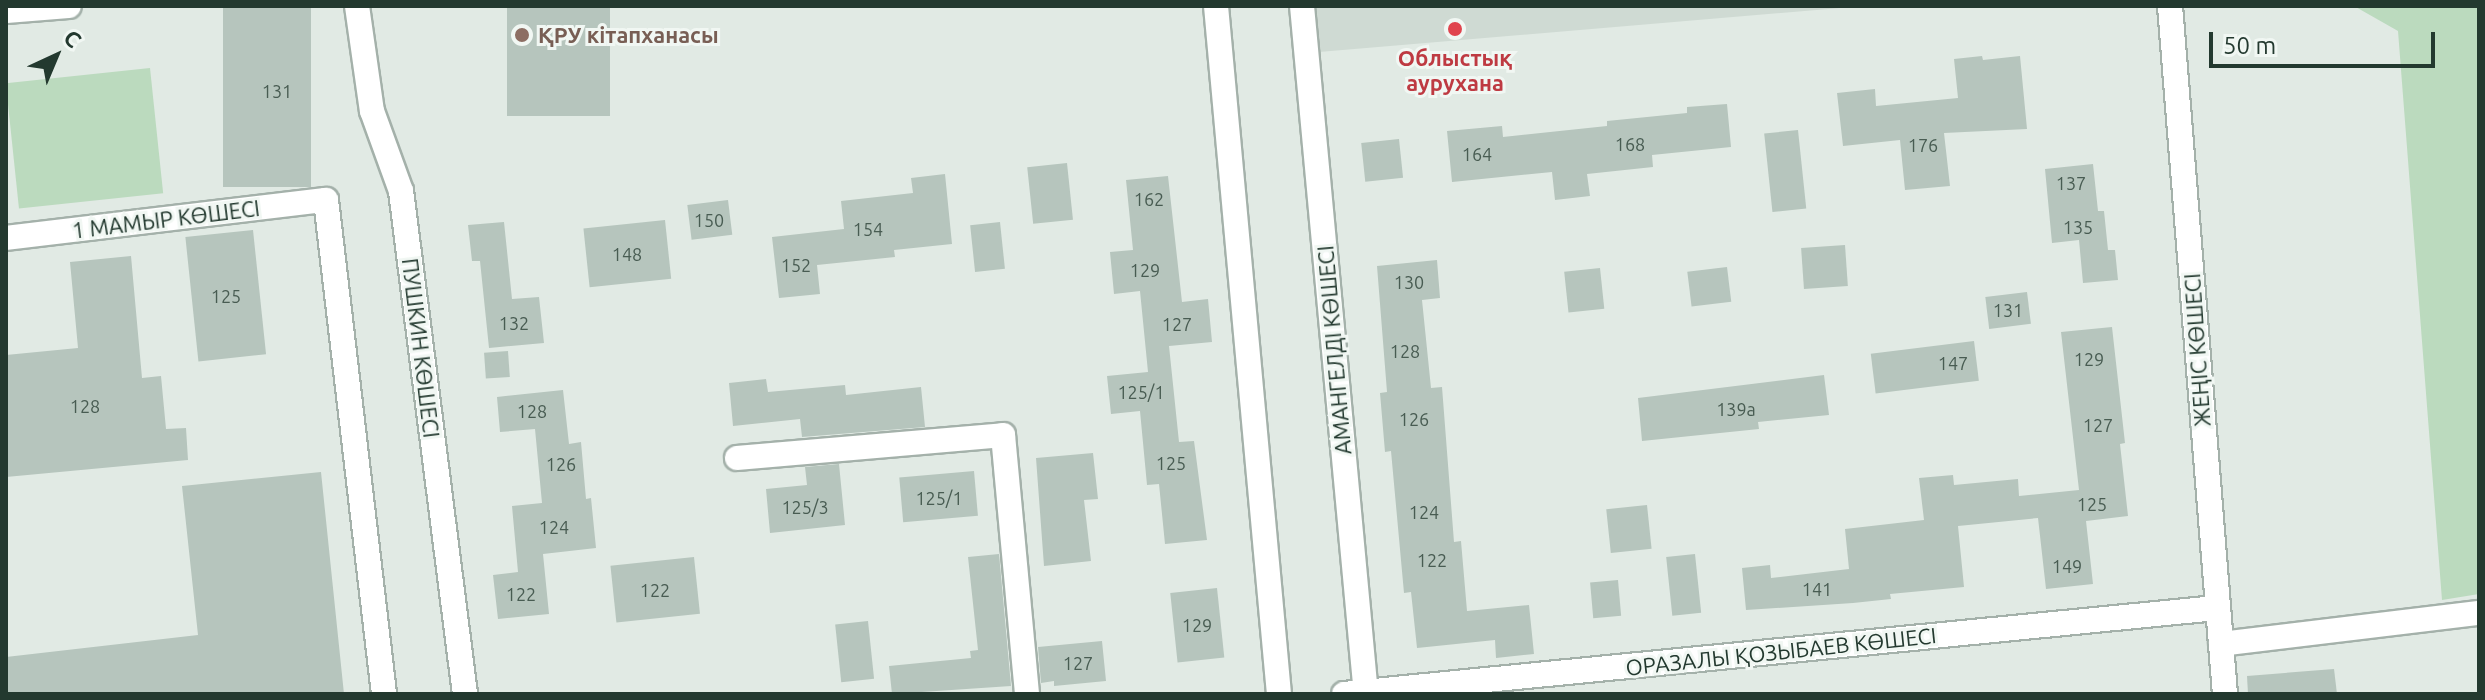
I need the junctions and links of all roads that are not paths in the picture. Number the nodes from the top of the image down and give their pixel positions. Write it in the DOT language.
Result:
graph roads {
  1 [pos="69,6"];
  2 [pos="357,6"];
  3 [pos="1216,6"];
  4 [pos="1302,6"];
  5 [pos="2170,6"];
  6 [pos="6,11"];
  7 [pos="6,238"];
  8 [pos="737,458"];
  9 [pos="2217,608"];
  10 [pos="2479,613"];
  11 [pos="2221,644"];
  12 [pos="1359,693"];
  13 [pos="384,694"];
  14 [pos="465,694"];
  15 [pos="1027,694"];
  16 [pos="1279,694"];
  17 [pos="2225,694"];
  1 -- 6 [label="street"];
  2 -- 14 [label="street, ПУШКИН КӨШЕСІ"];
  3 -- 16 [label="street"];
  4 -- 12 [label="street, АМАНГЕЛДІ КӨШЕСІ"];
  5 -- 9 [label="street, ЖЕҢІС КӨШЕСІ"];
  7 -- 13 [label="street, 1 МАМЫР КӨШЕСІ"];
  8 -- 15 [label="street"];
  9 -- 11 [label="street, ЖЕҢІС КӨШЕСІ"];
  9 -- 12 [label="street, ОРАЗАЛЫ ҚОЗЫБАЕВ КӨШЕСІ"];
  10 -- 11 [label="street"];
  11 -- 17 [label="street, ЖЕҢІС КӨШЕСІ"];
}
